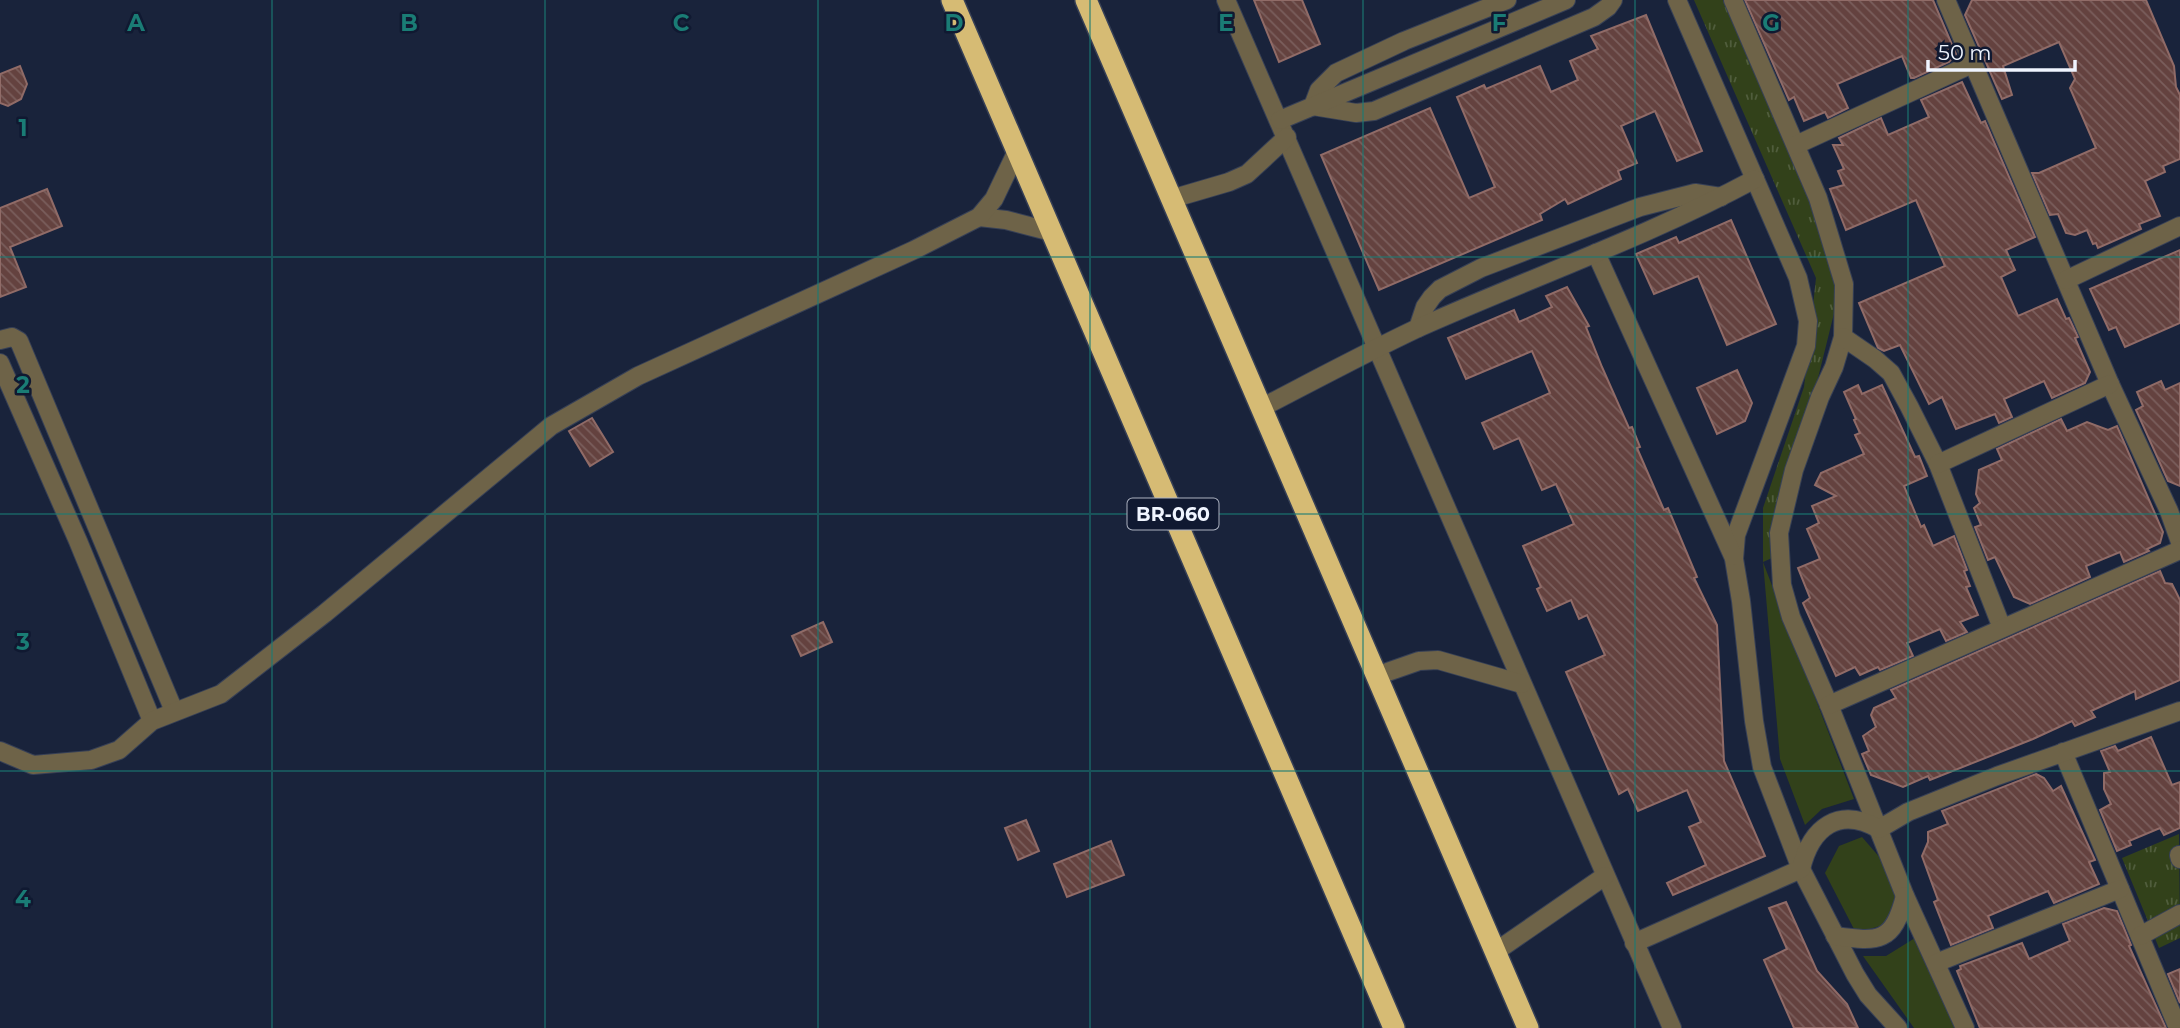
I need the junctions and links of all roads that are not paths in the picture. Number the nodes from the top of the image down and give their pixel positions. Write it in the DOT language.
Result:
graph roads {
  1 [pos="952,0"];
  2 [pos="1086,0"];
  3 [pos="1226,0"];
  4 [pos="1507,0"];
  5 [pos="1566,0"];
  6 [pos="1613,0"];
  7 [pos="1677,0"];
  8 [pos="1733,0"];
  9 [pos="1946,0"];
  10 [pos="1972,64"];
  11 [pos="1313,106"];
  12 [pos="1280,120"];
  13 [pos="1287,137"];
  14 [pos="1796,145"];
  15 [pos="1017,150"];
  16 [pos="1755,179"];
  17 [pos="1721,197"];
  18 [pos="1171,199"];
  19 [pos="979,217"];
  20 [pos="2180,226"];
  21 [pos="1052,233"];
  22 [pos="1596,253"];
  23 [pos="2066,280"];
  24 [pos="1418,328"];
  25 [pos="1843,337"];
  26 [pos="0,340"];
  27 [pos="1378,348"];
  28 [pos="0,363"];
  29 [pos="2110,384"];
  30 [pos="1261,408"];
  31 [pos="63,447"];
  32 [pos="41,457"];
  33 [pos="1938,464"];
  34 [pos="2174,509"];
  35 [pos="99,533"];
  36 [pos="78,541"];
  37 [pos="2180,542"];
  38 [pos="2180,550"];
  39 [pos="1734,559"];
  40 [pos="2002,628"];
  41 [pos="139,629"];
  42 [pos="119,637"];
  43 [pos="1376,677"];
  44 [pos="1522,684"];
  45 [pos="1829,705"];
  46 [pos="174,711"];
  47 [pos="2180,711"];
  48 [pos="152,721"];
  49 [pos="0,751"];
  50 [pos="2063,752"];
  51 [pos="1880,829"];
  52 [pos="1801,869"];
  53 [pos="1605,876"];
  54 [pos="2120,889"];
  55 [pos="1905,896"];
  56 [pos="2180,914"];
  57 [pos="1835,936"];
  58 [pos="2140,936"];
  59 [pos="1634,943"];
  60 [pos="1495,952"];
  61 [pos="1936,963"];
  62 [pos="1394,1028"];
  63 [pos="1528,1028"];
  64 [pos="1672,1028"];
  65 [pos="1898,1028"];
  66 [pos="1965,1028"];
  67 [pos="2178,1028"];
  1 -- 15 [label="highway, BR-060"];
  2 -- 18 [label="highway"];
  3 -- 12 [label="street"];
  4 -- 11 [label="street"];
  5 -- 11 [label="street"];
  6 -- 11 [label="street"];
  7 -- 16 [label="street"];
  8 -- 14 [label="street"];
  9 -- 10 [label="street"];
  10 -- 14 [label="street"];
  10 -- 23 [label="street"];
  11 -- 12 [label="street"];
  12 -- 13 [label="street"];
  13 -- 18 [label="street"];
  13 -- 27 [label="street"];
  14 -- 25 [label="street"];
  15 -- 19 [label="street"];
  15 -- 21 [label="highway, BR-060"];
  16 -- 17 [label="street"];
  16 -- 39 [label="street"];
  17 -- 22 [label="street"];
  17 -- 24 [label="street"];
  18 -- 30 [label="highway"];
  19 -- 21 [label="street"];
  19 -- 46 [label="street"];
  20 -- 23 [label="street"];
  21 -- 62 [label="highway, BR-060"];
  22 -- 24 [label="street"];
  22 -- 39 [label="street"];
  23 -- 29 [label="street"];
  24 -- 27 [label="street"];
  25 -- 33 [label="street"];
  25 -- 45 [label="street"];
  26 -- 31 [label="street"];
  27 -- 30 [label="street"];
  27 -- 44 [label="street"];
  28 -- 32 [label="street"];
  29 -- 33 [label="street"];
  29 -- 34 [label="street"];
  30 -- 43 [label="highway"];
  31 -- 32 [label="street"];
  31 -- 35 [label="street"];
  32 -- 36 [label="street"];
  33 -- 40 [label="street"];
  34 -- 37 [label="street"];
  35 -- 36 [label="street"];
  35 -- 41 [label="street"];
  36 -- 42 [label="street"];
  38 -- 40 [label="street"];
  39 -- 52 [label="street"];
  40 -- 45 [label="street"];
  41 -- 42 [label="street"];
  41 -- 46 [label="street"];
  42 -- 48 [label="street"];
  43 -- 44 [label="street"];
  43 -- 60 [label="highway"];
  44 -- 53 [label="street"];
  45 -- 51 [label="street"];
  46 -- 48 [label="street"];
  47 -- 50 [label="street"];
  48 -- 49 [label="street"];
  50 -- 51 [label="street"];
  50 -- 54 [label="street"];
  51 -- 52 [label="street"];
  51 -- 55 [label="street"];
  52 -- 57 [label="street"];
  52 -- 59 [label="street"];
  53 -- 59 [label="street"];
  53 -- 60 [label="street"];
  54 -- 58 [label="street"];
  54 -- 61 [label="street"];
  55 -- 57 [label="street"];
  55 -- 61 [label="street"];
  56 -- 58 [label="street"];
  57 -- 65 [label="street"];
  58 -- 67 [label="street"];
  59 -- 64 [label="street"];
  60 -- 63 [label="highway"];
  61 -- 66 [label="street"];
}
